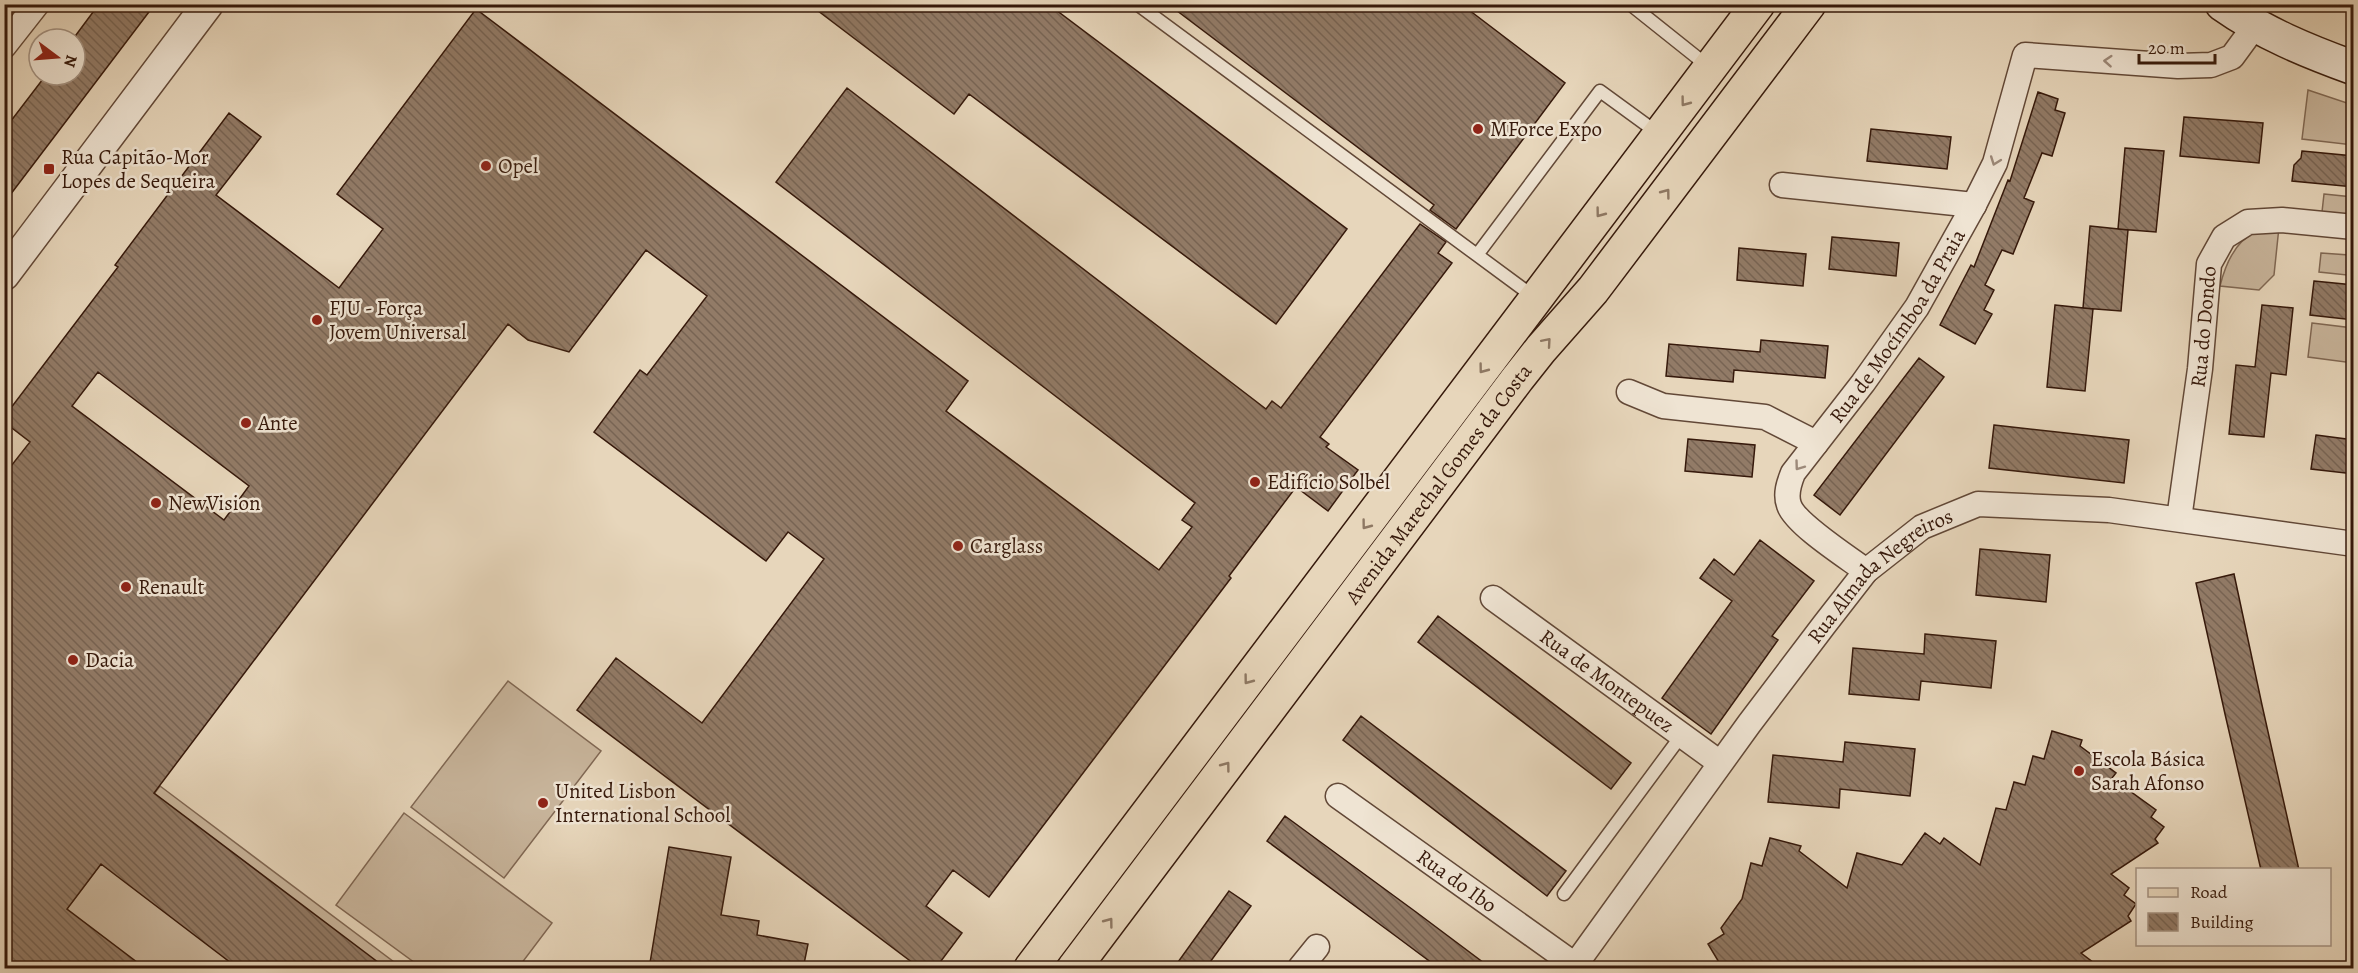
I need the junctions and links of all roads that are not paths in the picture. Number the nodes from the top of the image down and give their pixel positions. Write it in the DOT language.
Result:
graph roads {
  1 [pos="37,4"];
  2 [pos="208,4"];
  3 [pos="1137,4"];
  4 [pos="1630,4"];
  5 [pos="1758,4"];
  6 [pos="1833,4"];
  7 [pos="2222,4"];
  8 [pos="1802,15"];
  9 [pos="2254,27"];
  10 [pos="4,46"];
  11 [pos="1710,68"];
  12 [pos="2354,68"];
  13 [pos="1660,134"];
  14 [pos="1782,185"];
  15 [pos="1974,205"];
  16 [pos="2354,227"];
  17 [pos="1478,255"];
  18 [pos="4,275"];
  19 [pos="1536,298"];
  20 [pos="1629,392"];
  21 [pos="1816,443"];
  22 [pos="2179,519"];
  23 [pos="2354,544"];
  24 [pos="1866,572"];
  25 [pos="1493,598"];
  26 [pos="1681,736"];
  27 [pos="1720,763"];
  28 [pos="1338,796"];
  29 [pos="1564,894"];
  30 [pos="1317,947"];
  31 [pos="1574,967"];
  32 [pos="1031,969"];
  33 [pos="1074,969"];
  34 [pos="1300,969"];
  1 -- 10 [label="street"];
  2 -- 18 [label="street"];
  3 -- 17 [label="lane"];
  4 -- 11 [label="lane"];
  5 -- 11 [label="main road, Avenida Marechal Gomes da Costa"];
  6 -- 8 [label="main road"];
  7 -- 9 [label="main road"];
  33 -- 8 [label="main road, Avenida Marechal Gomes da Costa, one-way"];
  9 -- 12 [label="main road"];
  9 -- 15 [label="street, Rua de Mocímboa da Praia, one-way"];
  11 -- 13 [label="main road, Avenida Marechal Gomes da Costa, one-way"];
  13 -- 17 [label="lane"];
  13 -- 19 [label="main road, Avenida Marechal Gomes da Costa, one-way"];
  14 -- 15 [label="street, Rua de Mocímboa da Praia"];
  15 -- 21 [label="street, Rua de Mocímboa da Praia"];
  16 -- 22 [label="street, Rua do Dondo"];
  17 -- 19 [label="lane"];
  19 -- 32 [label="main road, Avenida Marechal Gomes da Costa, one-way"];
  20 -- 21 [label="street, Rua de Mocímboa da Praia"];
  21 -- 24 [label="street, Rua de Mocímboa da Praia, one-way"];
  22 -- 23 [label="street, Rua Almada Negreiros"];
  22 -- 24 [label="street, Rua Almada Negreiros"];
  24 -- 27 [label="street, Rua Almada Negreiros"];
  25 -- 26 [label="street, Rua de Montepuez"];
  26 -- 27 [label="street, Rua de Montepuez"];
  26 -- 29 [label="lane"];
  27 -- 31 [label="street, Rua Almada Negreiros"];
  28 -- 31 [label="street, Rua do Ibo"];
  30 -- 34 [label="street"];
}
